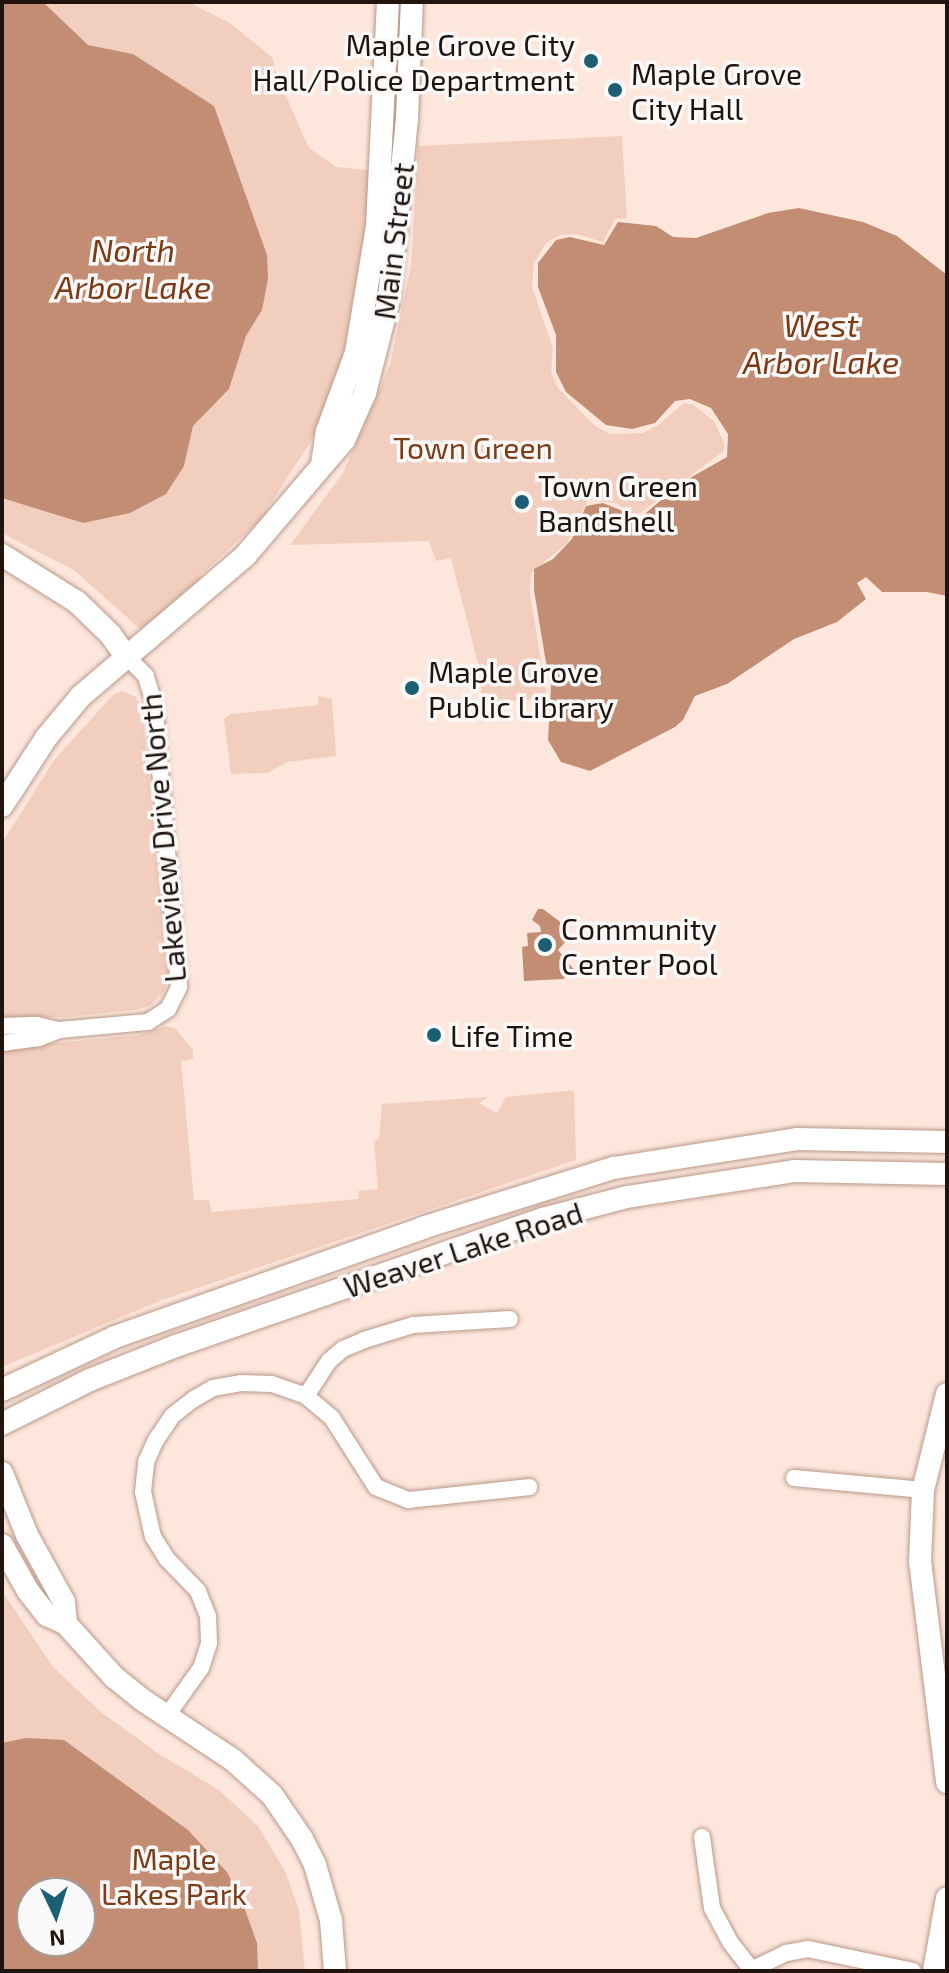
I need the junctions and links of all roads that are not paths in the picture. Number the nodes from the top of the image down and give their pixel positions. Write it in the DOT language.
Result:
graph roads {
  1 [pos="388,2"];
  2 [pos="412,2"];
  3 [pos="322,466"];
  4 [pos="2,555"];
  5 [pos="126,656"];
  6 [pos="2,806"];
  7 [pos="2,1026"];
  8 [pos="59,1030"];
  9 [pos="2,1043"];
  10 [pos="947,1142"];
  11 [pos="947,1174"];
  12 [pos="510,1319"];
  13 [pos="2,1390"];
  14 [pos="947,1394"];
  15 [pos="306,1396"];
  16 [pos="2,1424"];
  17 [pos="2,1473"];
  18 [pos="794,1478"];
  19 [pos="529,1487"];
  20 [pos="923,1490"];
  21 [pos="2,1545"];
  22 [pos="66,1624"];
  23 [pos="939,1659"];
  24 [pos="166,1717"];
  25 [pos="947,1782"];
  26 [pos="702,1837"];
  27 [pos="947,1898"];
  28 [pos="750,1970"];
  29 [pos="335,1971"];
  30 [pos="913,1971"];
  31 [pos="934,1971"];
  1 -- 3 [label="street, Main Street"];
  2 -- 3 [label="street, Main Street"];
  3 -- 5 [label="street, Main Street"];
  4 -- 5 [label="street, Lakeview Drive North"];
  5 -- 6 [label="street, Main Street"];
  5 -- 8 [label="street, Lakeview Drive North"];
  7 -- 8 [label="street"];
  8 -- 9 [label="street"];
  10 -- 13 [label="street, Weaver Lake Road"];
  11 -- 16 [label="street, Weaver Lake Road"];
  12 -- 15 [label="street"];
  14 -- 20 [label="street"];
  15 -- 19 [label="street"];
  15 -- 24 [label="street"];
  17 -- 22 [label="street"];
  18 -- 20 [label="street"];
  20 -- 23 [label="street"];
  21 -- 22 [label="street"];
  22 -- 24 [label="street"];
  23 -- 25 [label="street"];
  24 -- 29 [label="street"];
  26 -- 28 [label="street"];
  27 -- 31 [label="street"];
  28 -- 30 [label="street"];
}
